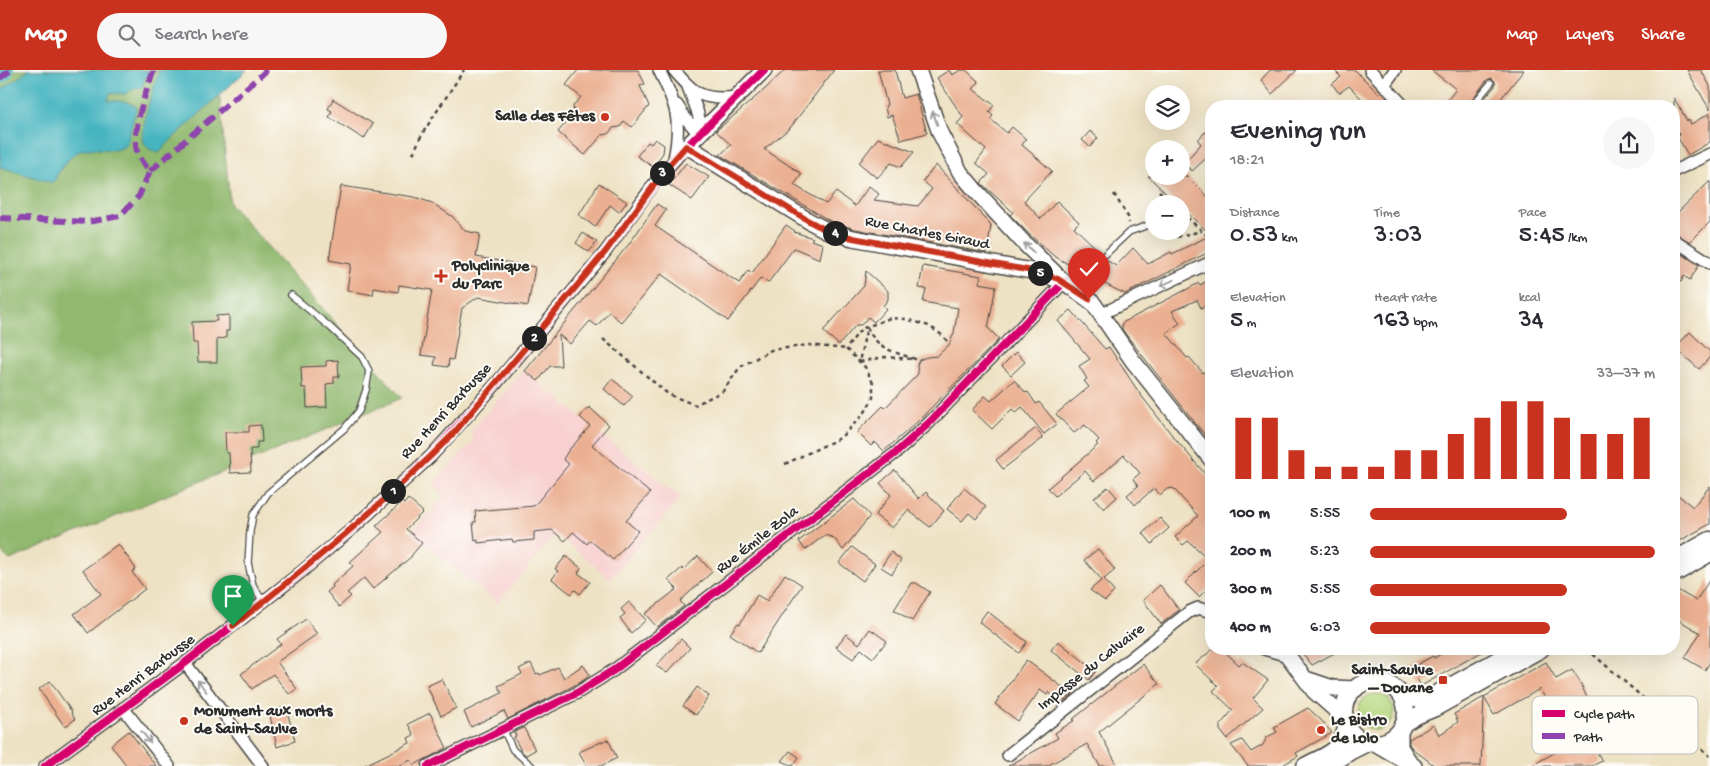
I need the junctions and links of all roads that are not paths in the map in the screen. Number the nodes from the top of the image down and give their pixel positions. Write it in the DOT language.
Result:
graph roads {
  1 [pos="659,70"];
  2 [pos="674,70"];
  3 [pos="764,70"];
  4 [pos="918,70"];
  5 [pos="1370,70"];
  6 [pos="1395,70"];
  7 [pos="1491,83"];
  8 [pos="1384,84"];
  9 [pos="688,86"];
  10 [pos="671,94"];
  11 [pos="736,97"];
  12 [pos="1399,100"];
  13 [pos="1477,100"];
  14 [pos="700,132"];
  15 [pos="686,146"];
  16 [pos="1710,154"];
  17 [pos="674,159"];
  18 [pos="1680,168"];
  19 [pos="1145,226"];
  20 [pos="1680,244"];
  21 [pos="1710,263"];
  22 [pos="1205,265"];
  23 [pos="1070,286"];
  24 [pos="291,295"];
  25 [pos="1101,314"];
  26 [pos="1205,451"];
  27 [pos="1710,540"];
  28 [pos="1710,553"];
  29 [pos="1680,557"];
  30 [pos="1680,570"];
  31 [pos="263,602"];
  32 [pos="1205,610"];
  33 [pos="1288,655"];
  34 [pos="1509,655"];
  35 [pos="1510,655"];
  36 [pos="184,663"];
  37 [pos="1304,678"];
  38 [pos="1356,689"];
  39 [pos="1401,695"];
  40 [pos="124,708"];
  41 [pos="1346,721"];
  42 [pos="1402,727"];
  43 [pos="503,729"];
  44 [pos="1371,742"];
  45 [pos="1008,755"];
  46 [pos="1413,765"];
  47 [pos="45,766"];
  48 [pos="169,766"];
  49 [pos="263,766"];
  50 [pos="428,766"];
  51 [pos="532,766"];
  52 [pos="1305,766"];
  53 [pos="1329,766"];
  1 -- 10 [label="street"];
  2 -- 9 [label="street"];
  3 -- 11 [label="street"];
  23 -- 4 [label="street, one-way"];
  5 -- 8 [label="street"];
  6 -- 8 [label="street"];
  7 -- 13 [label="lane"];
  8 -- 12 [label="street"];
  9 -- 11 [label="street"];
  9 -- 14 [label="street"];
  10 -- 14 [label="street"];
  10 -- 17 [label="street"];
  11 -- 14 [label="street"];
  14 -- 15 [label="street"];
  15 -- 17 [label="street, Rue Henri Barbusse"];
  15 -- 23 [label="street, Rue Charles Giraud"];
  16 -- 18 [label="street"];
  17 -- 31 [label="street, Rue Henri Barbusse"];
  19 -- 23 [label="lane"];
  20 -- 21 [label="street"];
  22 -- 25 [label="street, one-way"];
  23 -- 25 [label="street"];
  23 -- 43 [label="street, Rue Émile Zola"];
  24 -- 31 [label="lane"];
  25 -- 26 [label="street"];
  27 -- 29 [label="main road"];
  28 -- 30 [label="main road"];
  31 -- 36 [label="street, Rue Henri Barbusse"];
  32 -- 45 [label="street, Impasse du Calvaire"];
  33 -- 37 [label="street"];
  34 -- 39 [label="main road"];
  35 -- 42 [label="main road"];
  36 -- 40 [label="street, Rue Henri Barbusse"];
  49 -- 36 [label="street, one-way"];
  37 -- 38 [label="street"];
  37 -- 41 [label="street"];
  38 -- 39 [label="main road"];
  38 -- 41 [label="main road"];
  39 -- 42 [label="main road"];
  40 -- 47 [label="street, Rue Henri Barbusse"];
  40 -- 48 [label="street, one-way"];
  41 -- 44 [label="main road"];
  41 -- 52 [label="main road"];
  42 -- 44 [label="main road"];
  42 -- 46 [label="street"];
  43 -- 50 [label="street, Rue Émile Zola"];
  43 -- 51 [label="lane"];
  44 -- 46 [label="street"];
  44 -- 53 [label="main road"];
}
